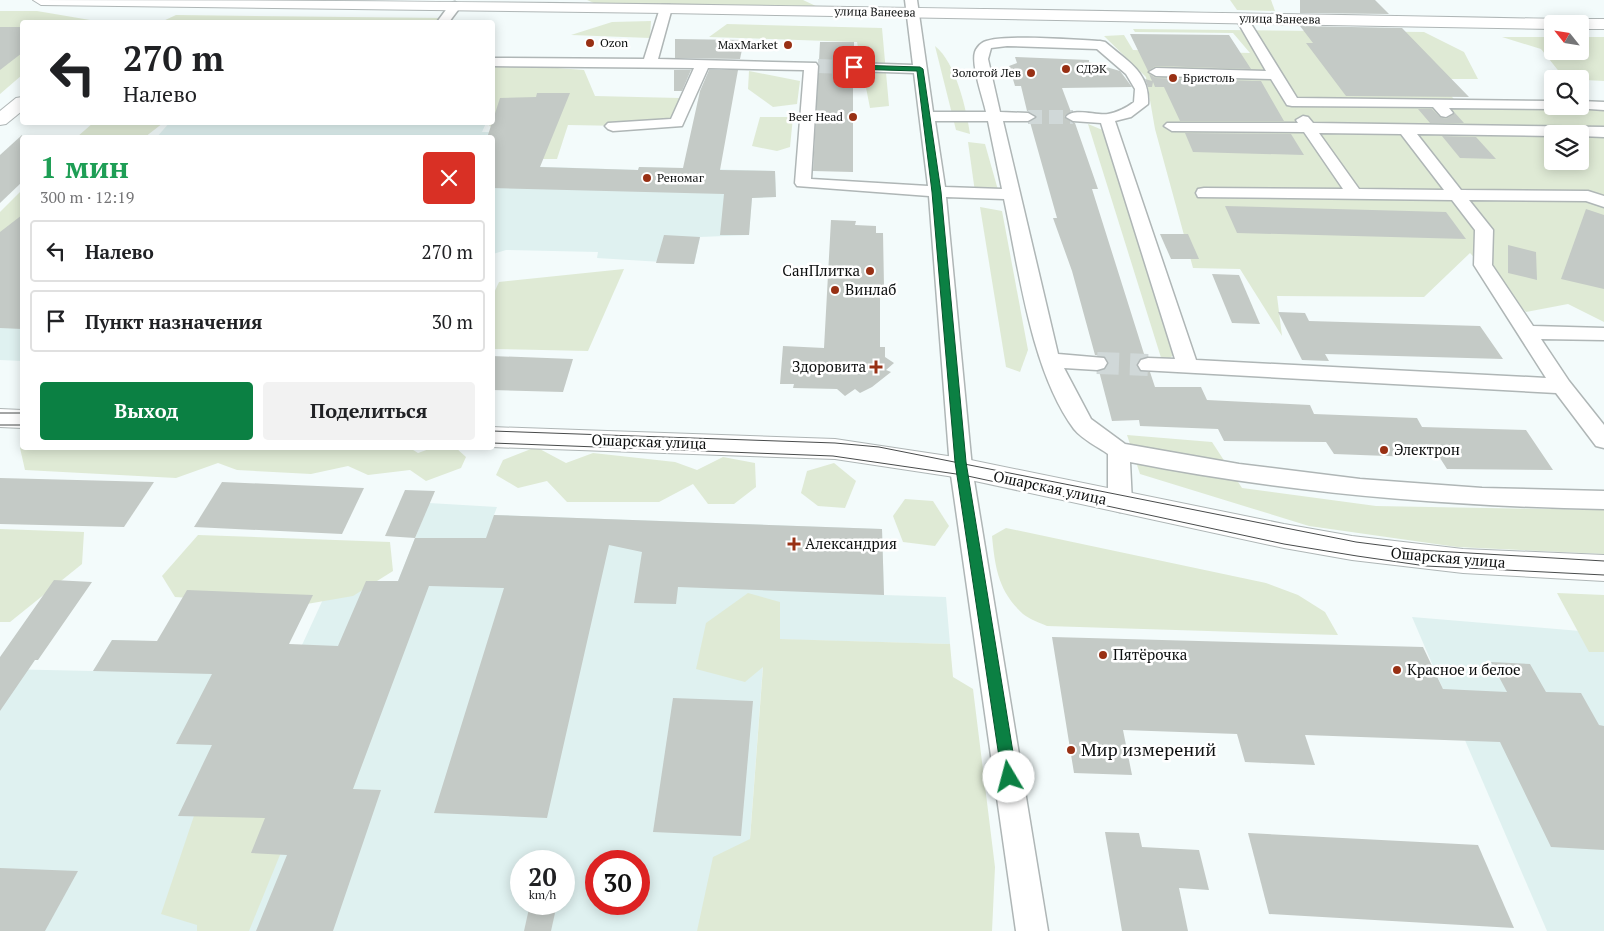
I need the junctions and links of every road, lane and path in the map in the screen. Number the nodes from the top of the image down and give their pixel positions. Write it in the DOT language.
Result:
graph roads {
  1 [pos="41,0"];
  2 [pos="149,1"];
  3 [pos="455,6"];
  4 [pos="912,7"];
  5 [pos="666,8"];
  6 [pos="127,18"];
  7 [pos="1242,19"];
  8 [pos="444,20"];
  9 [pos="1544,24"];
  10 [pos="1589,24"];
  11 [pos="1604,24"];
  12 [pos="650,63"];
  13 [pos="703,64"];
  14 [pos="498,66"];
  15 [pos="854,67"];
  16 [pos="920,69"];
  17 [pos="1156,72"];
  18 [pos="1275,74"];
  19 [pos="1292,102"];
  20 [pos="1437,103"];
  21 [pos="20,104"];
  22 [pos="1544,104"];
  23 [pos="1589,105"];
  24 [pos="1604,106"];
  25 [pos="995,115"];
  26 [pos="926,116"];
  27 [pos="1028,117"];
  28 [pos="1073,117"];
  29 [pos="1107,119"];
  30 [pos="0,120"];
  31 [pos="613,126"];
  32 [pos="1172,126"];
  33 [pos="1309,128"];
  34 [pos="1405,129"];
  35 [pos="1460,129"];
  36 [pos="1604,132"];
  37 [pos="937,192"];
  38 [pos="1204,193"];
  39 [pos="1013,194"];
  40 [pos="1355,195"];
  41 [pos="1457,196"];
  42 [pos="1604,202"];
  43 [pos="1527,332"];
  44 [pos="1604,334"];
  45 [pos="1051,361"];
  46 [pos="1097,363"];
  47 [pos="1148,365"];
  48 [pos="1188,367"];
  49 [pos="1562,386"];
  50 [pos="0,418"];
  51 [pos="20,419"];
  52 [pos="495,438"];
  53 [pos="1604,440"];
  54 [pos="1119,452"];
  55 [pos="961,468"];
  56 [pos="1604,500"];
  57 [pos="1120,503"];
  58 [pos="1604,568"];
  59 [pos="1032,931"];
  1 -- 2 [label="main road, улица Ванеева"];
  2 -- 3 [label="main road, улица Ванеева"];
  2 -- 6 [label="main road"];
  3 -- 5 [label="main road, улица Ванеева"];
  3 -- 8 [label="street"];
  4 -- 5 [label="main road, улица Ванеева"];
  4 -- 7 [label="main road, улица Ванеева"];
  4 -- 16 [label="street"];
  5 -- 12 [label="street"];
  7 -- 9 [label="main road, улица Ванеева"];
  7 -- 18 [label="street"];
  10 -- 11 [label="main road"];
  12 -- 13 [label="street"];
  12 -- 14 [label="street"];
  13 -- 31 [label="street"];
  13 -- 37 [label="street"];
  15 -- 16 [label="street"];
  16 -- 26 [label="street"];
  17 -- 18 [label="street"];
  18 -- 19 [label="street"];
  19 -- 20 [label="street"];
  19 -- 33 [label="street"];
  20 -- 22 [label="street"];
  20 -- 35 [label="street"];
  21 -- 30 [label="main road"];
  23 -- 24 [label="street"];
  25 -- 26 [label="street"];
  25 -- 27 [label="street"];
  25 -- 29 [label="street"];
  25 -- 39 [label="street"];
  26 -- 37 [label="street"];
  28 -- 29 [label="street"];
  29 -- 48 [label="street"];
  32 -- 33 [label="street"];
  33 -- 34 [label="street"];
  33 -- 40 [label="street"];
  34 -- 35 [label="street"];
  34 -- 41 [label="street"];
  35 -- 36 [label="street"];
  37 -- 39 [label="street"];
  37 -- 55 [label="street"];
  38 -- 40 [label="street"];
  39 -- 45 [label="street"];
  40 -- 41 [label="street"];
  41 -- 42 [label="street"];
  41 -- 43 [label="street"];
  43 -- 44 [label="street"];
  43 -- 49 [label="street"];
  45 -- 46 [label="street"];
  45 -- 54 [label="street"];
  47 -- 48 [label="street"];
  48 -- 49 [label="street"];
  49 -- 53 [label="street"];
  50 -- 51 [label="main road"];
  52 -- 55 [label="main road, Ошарская улица"];
  54 -- 56 [label="street"];
  54 -- 57 [label="street"];
  55 -- 57 [label="main road, Ошарская улица"];
  55 -- 59 [label="street"];
  57 -- 58 [label="main road, Ошарская улица"];
}
